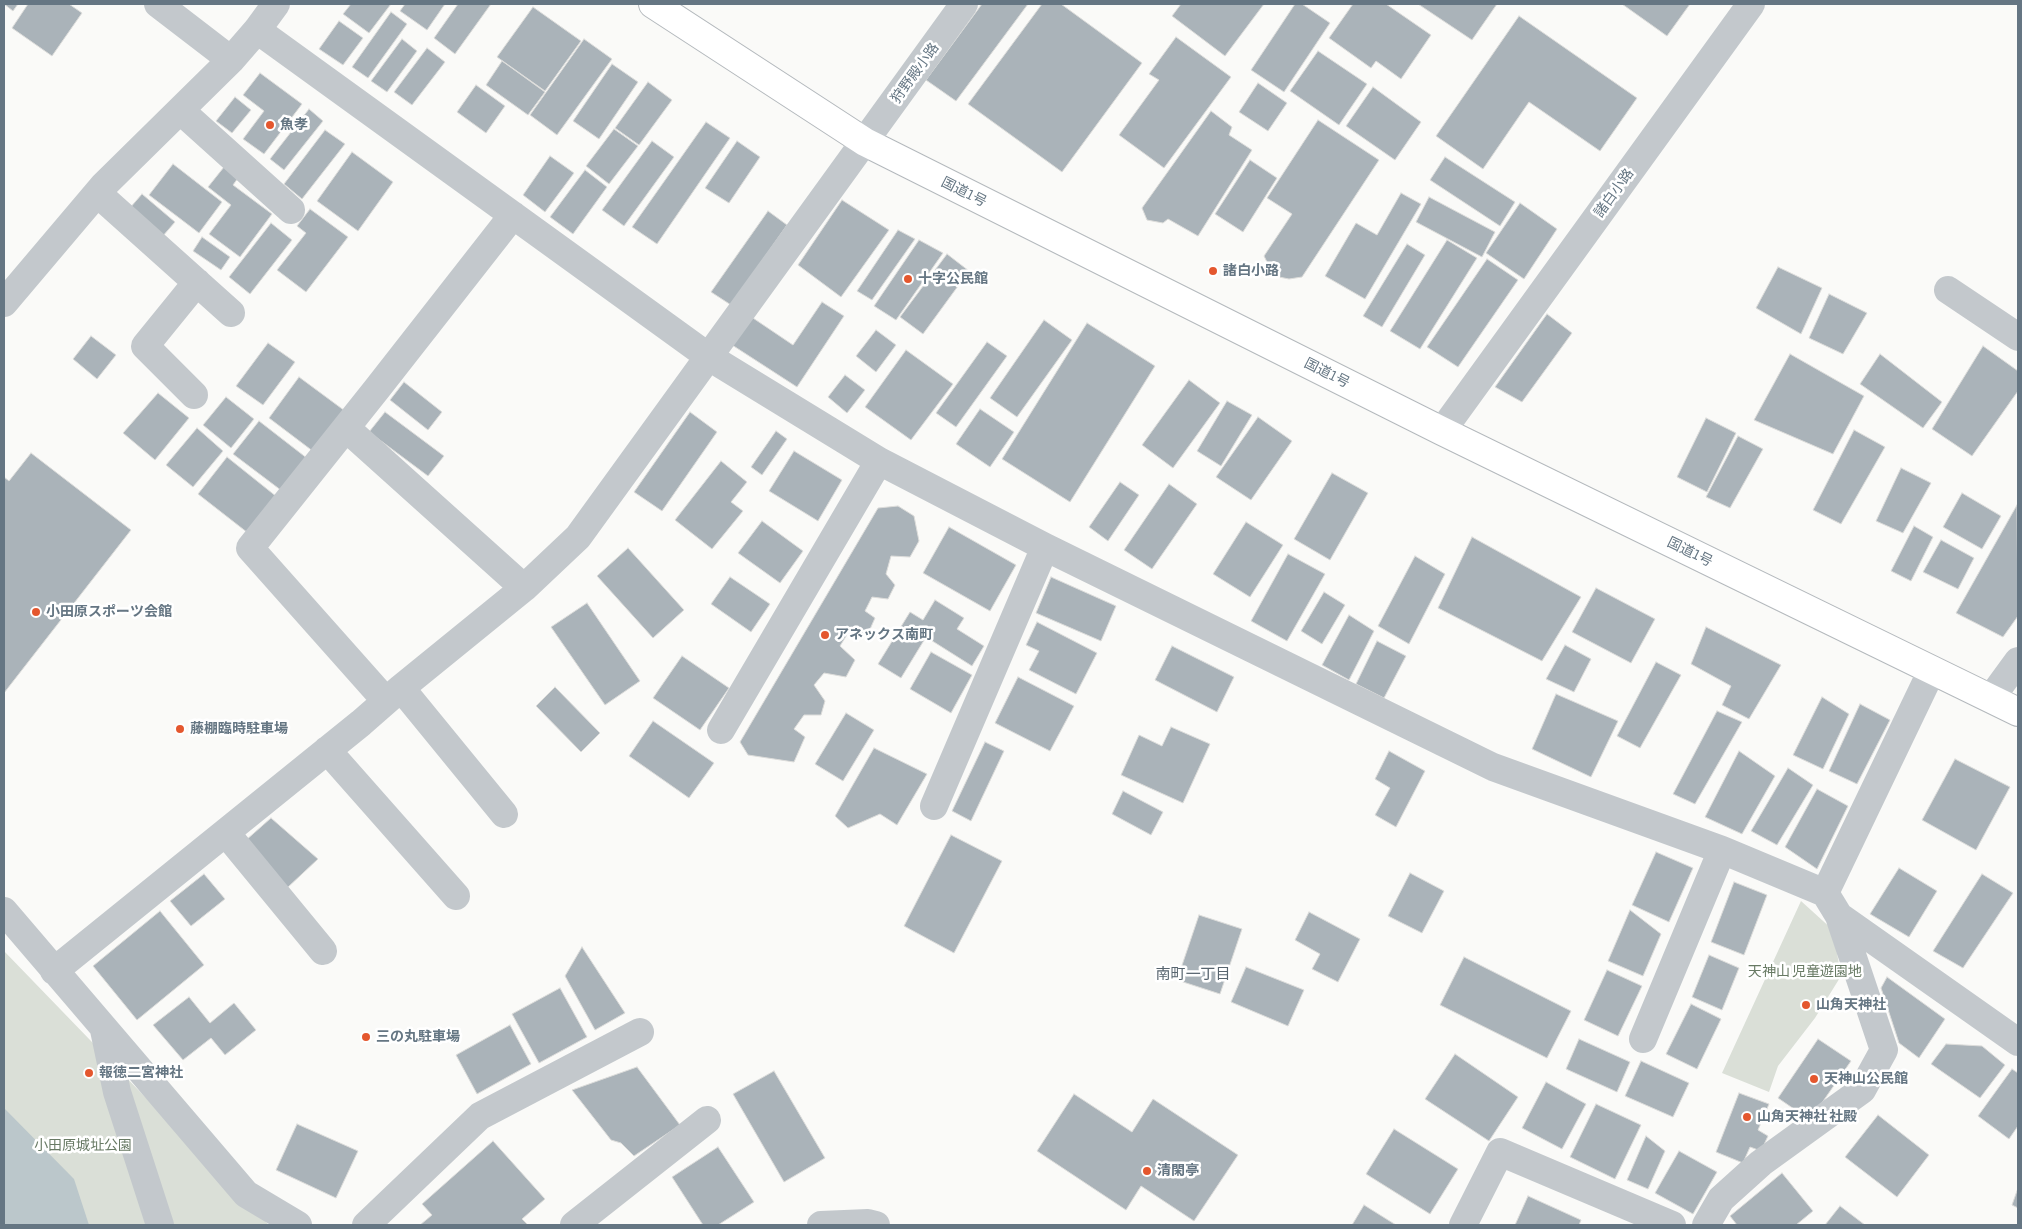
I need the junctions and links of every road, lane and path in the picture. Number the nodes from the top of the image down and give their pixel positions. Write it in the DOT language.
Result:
graph roads {
  1 [pos="158,4"];
  2 [pos="276,4"];
  3 [pos="652,4"];
  4 [pos="964,4"];
  5 [pos="1751,4"];
  6 [pos="256,30"];
  7 [pos="231,60"];
  8 [pos="181,111"];
  9 [pos="865,142"];
  10 [pos="97,193"];
  11 [pos="290,210"];
  12 [pos="513,215"];
  13 [pos="197,282"];
  14 [pos="1948,290"];
  15 [pos="4,303"];
  16 [pos="231,313"];
  17 [pos="2018,337"];
  18 [pos="709,357"];
  19 [pos="194,395"];
  20 [pos="346,428"];
  21 [pos="1442,431"];
  22 [pos="879,461"];
  23 [pos="1045,547"];
  24 [pos="524,588"];
  25 [pos="2018,661"];
  26 [pos="1932,670"];
  27 [pos="394,694"];
  28 [pos="1991,698"];
  29 [pos="2018,712"];
  30 [pos="722,730"];
  31 [pos="327,750"];
  32 [pos="934,806"];
  33 [pos="504,814"];
  34 [pos="226,832"];
  35 [pos="1722,850"];
  36 [pos="1825,893"];
  37 [pos="456,896"];
  38 [pos="4,911"];
  39 [pos="1839,916"];
  40 [pos="322,951"];
  41 [pos="54,971"];
  42 [pos="104,1028"];
  43 [pos="640,1032"];
  44 [pos="1643,1039"];
  45 [pos="2018,1042"];
  46 [pos="707,1120"];
  47 [pos="160,1225"];
  48 [pos="298,1225"];
  49 [pos="366,1225"];
  50 [pos="574,1225"];
  51 [pos="821,1225"];
  52 [pos="876,1225"];
  53 [pos="1463,1225"];
  54 [pos="1672,1225"];
  55 [pos="1706,1225"];
  1 -- 7 [label="street"];
  2 -- 6 [label="street"];
  3 -- 9 [label="highway, 国道1号"];
  4 -- 9 [label="street, 狩野殿小路"];
  5 -- 21 [label="street, 諸白小路"];
  6 -- 7 [label="street"];
  6 -- 12 [label="street"];
  7 -- 8 [label="street"];
  8 -- 10 [label="street"];
  8 -- 11 [label="street"];
  9 -- 18 [label="street, 狩野殿小路"];
  9 -- 21 [label="highway, 国道1号"];
  10 -- 13 [label="street"];
  10 -- 15 [label="street"];
  12 -- 18 [label="street"];
  12 -- 20 [label="street"];
  13 -- 16 [label="street"];
  13 -- 19 [label="street"];
  14 -- 17 [label="street"];
  18 -- 22 [label="street"];
  18 -- 24 [label="street, 狩野殿小路"];
  20 -- 24 [label="street"];
  20 -- 27 [label="street"];
  21 -- 26 [label="highway, 国道1号"];
  22 -- 23 [label="street"];
  22 -- 30 [label="street"];
  23 -- 32 [label="street"];
  23 -- 35 [label="street"];
  24 -- 27 [label="street, 狩野殿小路"];
  25 -- 28 [label="street"];
  26 -- 28 [label="highway, 国道1号"];
  26 -- 36 [label="street"];
  27 -- 31 [label="street, 狩野殿小路"];
  27 -- 33 [label="street"];
  28 -- 29 [label="highway, 国道1号"];
  31 -- 34 [label="street, 狩野殿小路"];
  31 -- 37 [label="street"];
  34 -- 40 [label="street"];
  34 -- 41 [label="street, 狩野殿小路"];
  35 -- 36 [label="street"];
  35 -- 44 [label="street"];
  36 -- 39 [label="street"];
  38 -- 41 [label="street"];
  39 -- 45 [label="street"];
  39 -- 55 [label="street"];
  41 -- 42 [label="street"];
  42 -- 47 [label="street"];
  42 -- 48 [label="street"];
  43 -- 49 [label="street"];
  46 -- 50 [label="street"];
  51 -- 52 [label="street"];
  53 -- 54 [label="street"];
}
